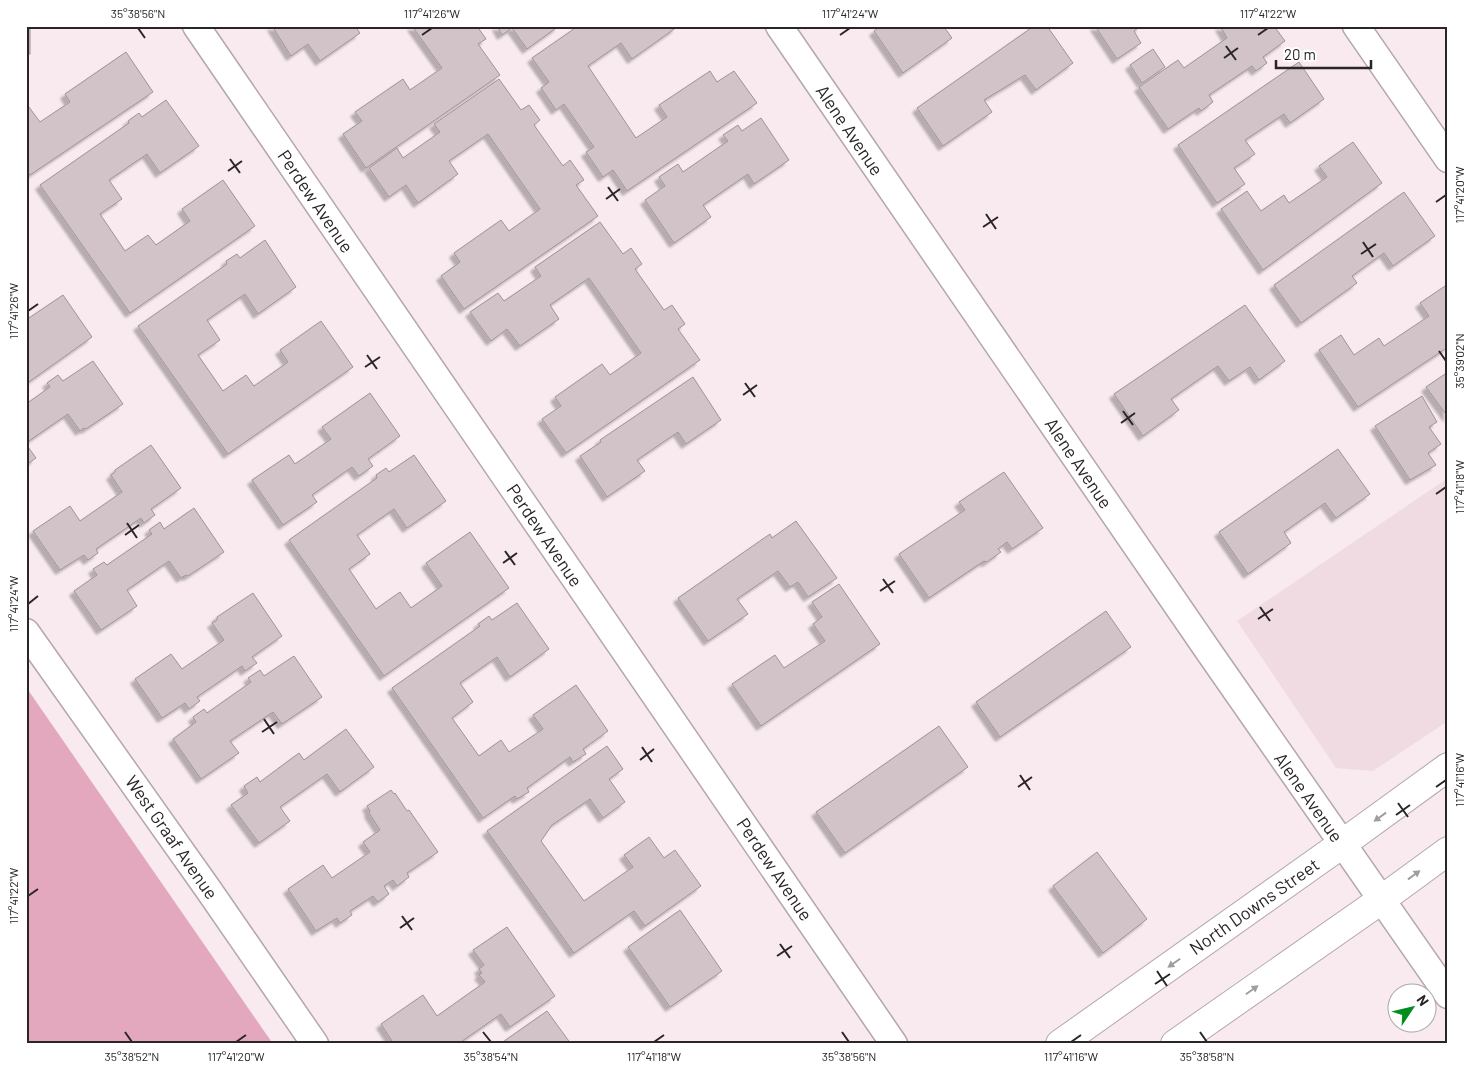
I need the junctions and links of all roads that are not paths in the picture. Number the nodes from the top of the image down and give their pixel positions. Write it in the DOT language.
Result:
graph roads {
  1 [pos="196,26"];
  2 [pos="779,26"];
  3 [pos="1356,26"];
  4 [pos="1448,159"];
  5 [pos="26,632"];
  6 [pos="1448,767"];
  7 [pos="1342,844"];
  8 [pos="1448,851"];
  9 [pos="1381,900"];
  10 [pos="1448,995"];
  11 [pos="315,1044"];
  12 [pos="894,1044"];
  13 [pos="1060,1044"];
  14 [pos="1175,1044"];
  1 -- 12 [label="street, Perdew Avenue"];
  2 -- 7 [label="street, Alene Avenue"];
  3 -- 4 [label="street"];
  5 -- 11 [label="street, West Graaf Avenue"];
  6 -- 7 [label="street, North Downs Street, one-way"];
  7 -- 9 [label="street, Alene Avenue"];
  7 -- 13 [label="street, North Downs Street, one-way"];
  9 -- 8 [label="street, one-way"];
  9 -- 10 [label="street, Alene Avenue"];
  14 -- 9 [label="street, one-way"];
}
